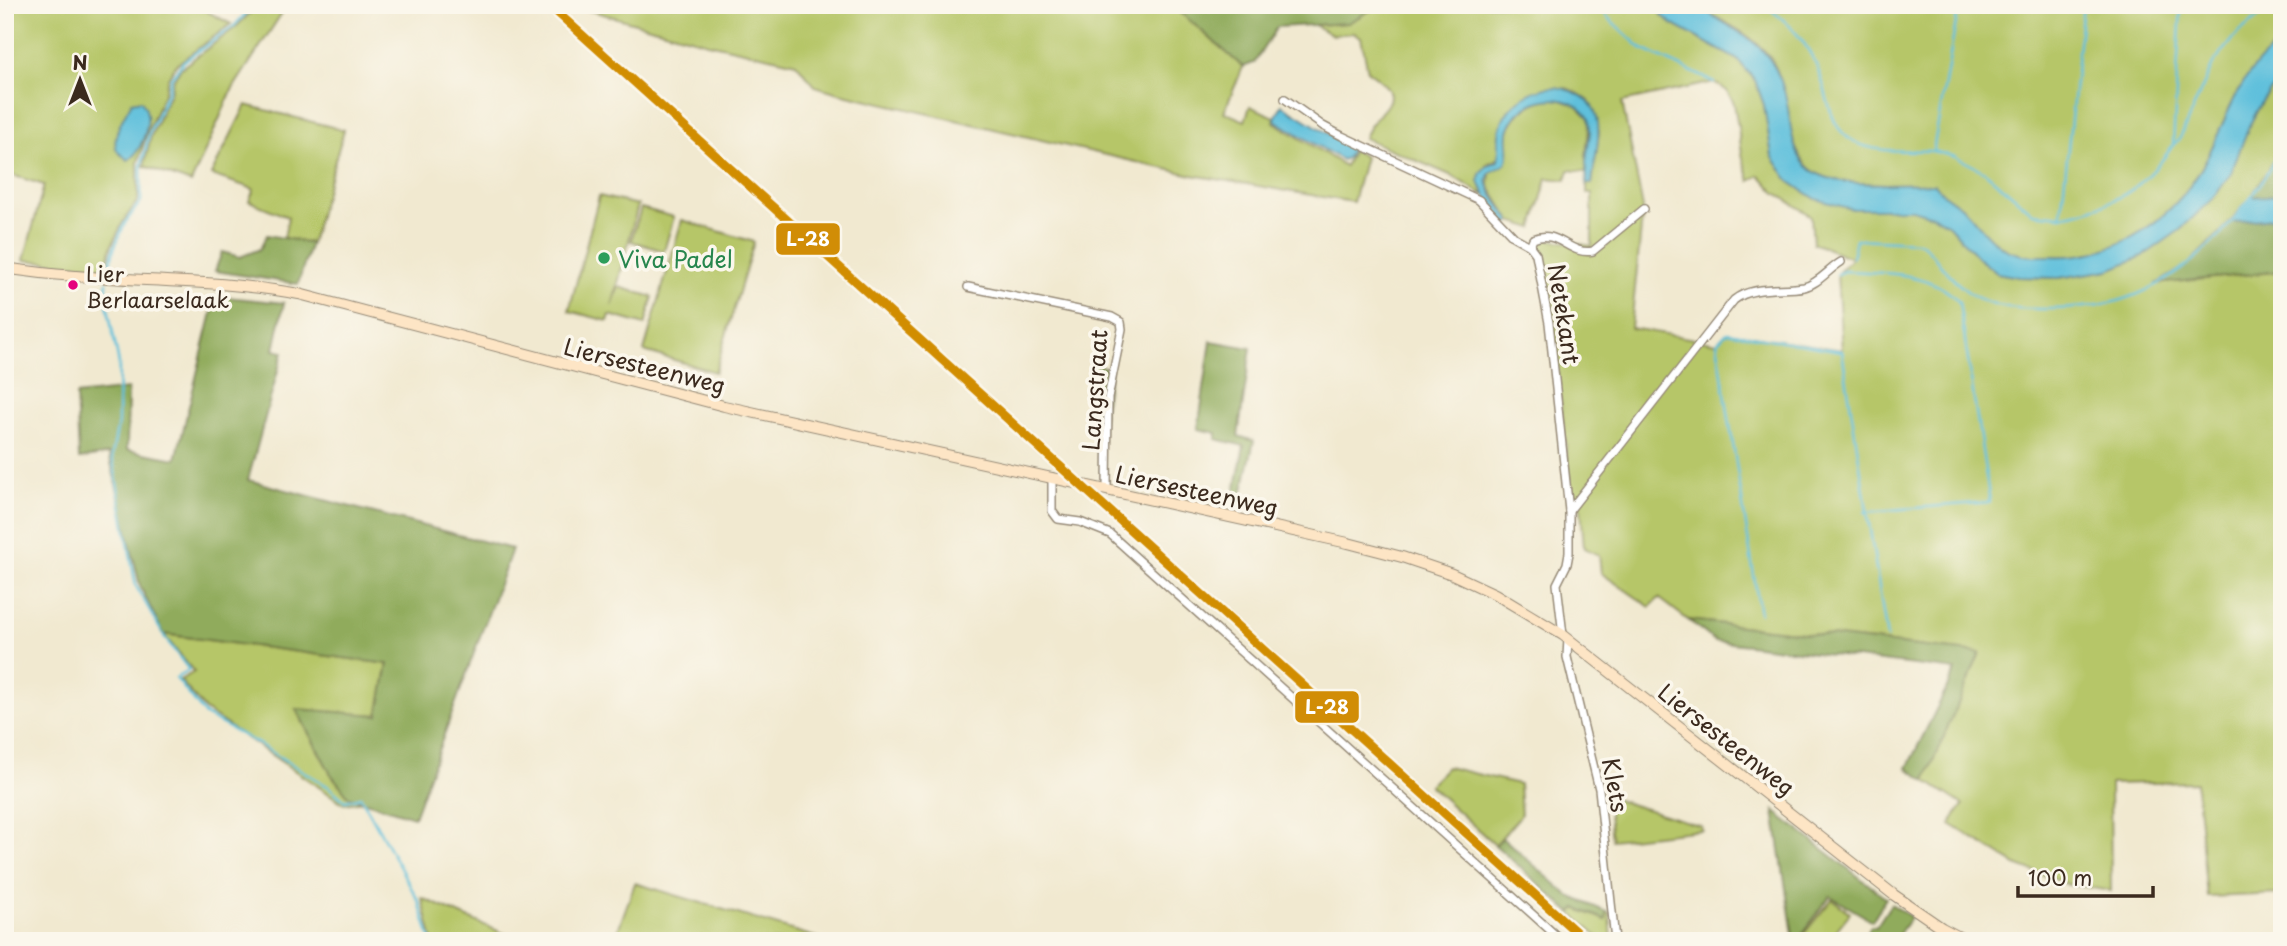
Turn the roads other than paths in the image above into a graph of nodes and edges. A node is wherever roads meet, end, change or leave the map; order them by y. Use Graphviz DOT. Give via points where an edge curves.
graph roads {
  1 [pos="1285,99"];
  2 [pos="1644,209"];
  3 [pos="1530,246"];
  4 [pos="1841,262"];
  5 [pos="5,268"];
  6 [pos="968,287"];
  7 [pos="1052,477"];
  8 [pos="1107,490"];
  9 [pos="1569,510"];
  10 [pos="1565,637"];
  11 [pos="1615,940"];
  12 [pos="1562,941"];
  13 [pos="1967,941"];
  1 -- 3 [label="street, Netekant" via="1342,136 1479,200 1514,237"];
  2 -- 3 [label="street" via="1593,251 1583,253 1560,239 1541,235"];
  3 -- 9 [label="street, Netekant" via="1536,254 1549,323"];
  4 -- 9 [label="street" via="1806,286 1739,295"];
  5 -- 7 [label="street, Liersesteenweg" via="108,279 217,282 299,294 724,406"];
  6 -- 8 [label="street, Langstraat" via="1121,322 1108,398"];
  7 -- 8 [label="street, Liersesteenweg"];
  7 -- 12 [label="street" via="1052,511 1058,519 1110,534"];
  8 -- 10 [label="street, Liersesteenweg" via="1428,565 1495,594"];
  9 -- 10 [label="street, Netekant" via="1569,553 1557,584"];
  10 -- 11 [label="street, Klets" via="1600,789"];
  10 -- 13 [label="street, Liersesteenweg" via="1894,895"];
}
